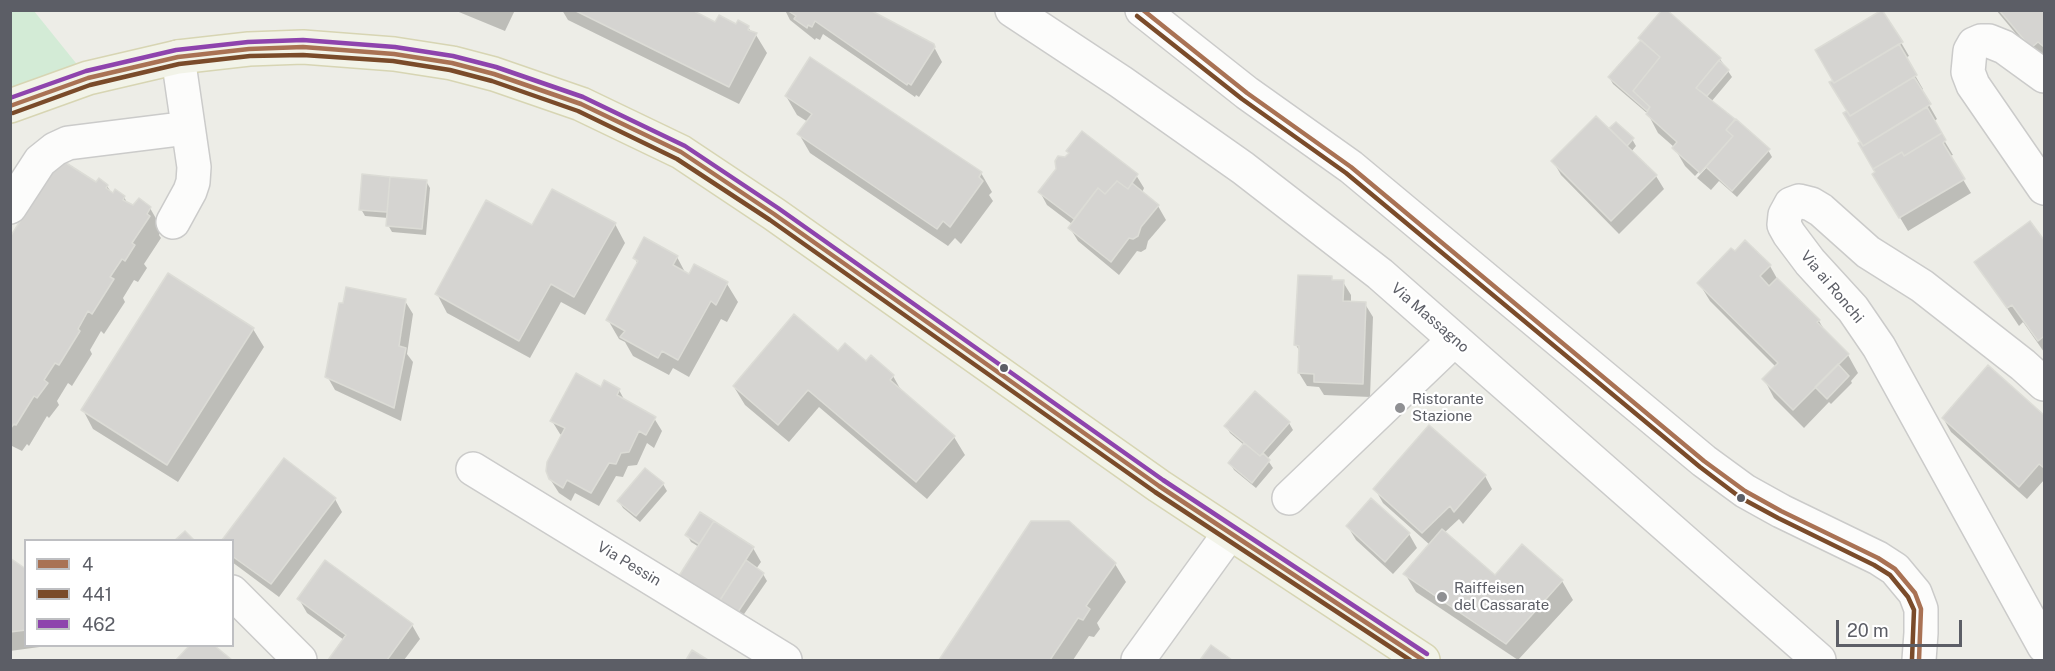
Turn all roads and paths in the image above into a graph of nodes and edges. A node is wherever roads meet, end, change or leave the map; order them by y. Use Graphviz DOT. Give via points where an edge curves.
graph roads {
  1 [pos="1012,10"];
  2 [pos="1142,10"];
  3 [pos="178,57"];
  4 [pos="2044,76"];
  5 [pos="10,106"];
  6 [pos="188,128"];
  7 [pos="2044,188"];
  8 [pos="10,207"];
  9 [pos="173,222"];
  10 [pos="1454,340"];
  11 [pos="2044,384"];
  12 [pos="473,469"];
  13 [pos="1289,498"];
  14 [pos="1230,534"];
  15 [pos="234,593"];
  16 [pos="2044,646"];
  17 [pos="300,660"];
  18 [pos="785,660"];
  19 [pos="1138,660"];
  20 [pos="1423,660"];
  21 [pos="1819,660"];
  22 [pos="1918,660"];
  1 -- 10 [label="street, Via Massagno" via="1243,168 1380,274"];
  2 -- 22 [label="street" via="1247,93 1351,167 1704,461 1745,491 1895,569 1915,593 1921,609"];
  3 -- 5 [label="main road" via="88,78"];
  3 -- 6 [label="street"];
  3 -- 14 [label="main road" via="303,47 394,54 494,74 581,104 681,152"];
  4 -- 7 [label="street" via="1989,41 1974,44 1970,51 1968,72 1973,85"];
  6 -- 8 [label="street" via="68,143 40,161"];
  6 -- 9 [label="street" via="193,182"];
  10 -- 13 [label="street"];
  10 -- 21 [label="street, Via Massagno"];
  11 -- 16 [label="street, Via ai Ronchi" via="1922,286 1868,252 1821,210 1799,201 1791,204 1784,225 1789,234 1853,309 1879,347"];
  12 -- 18 [label="street, Via Pessin"];
  14 -- 19 [label="street"];
  14 -- 20 [label="main road"];
  15 -- 17 [label="street"];
}
